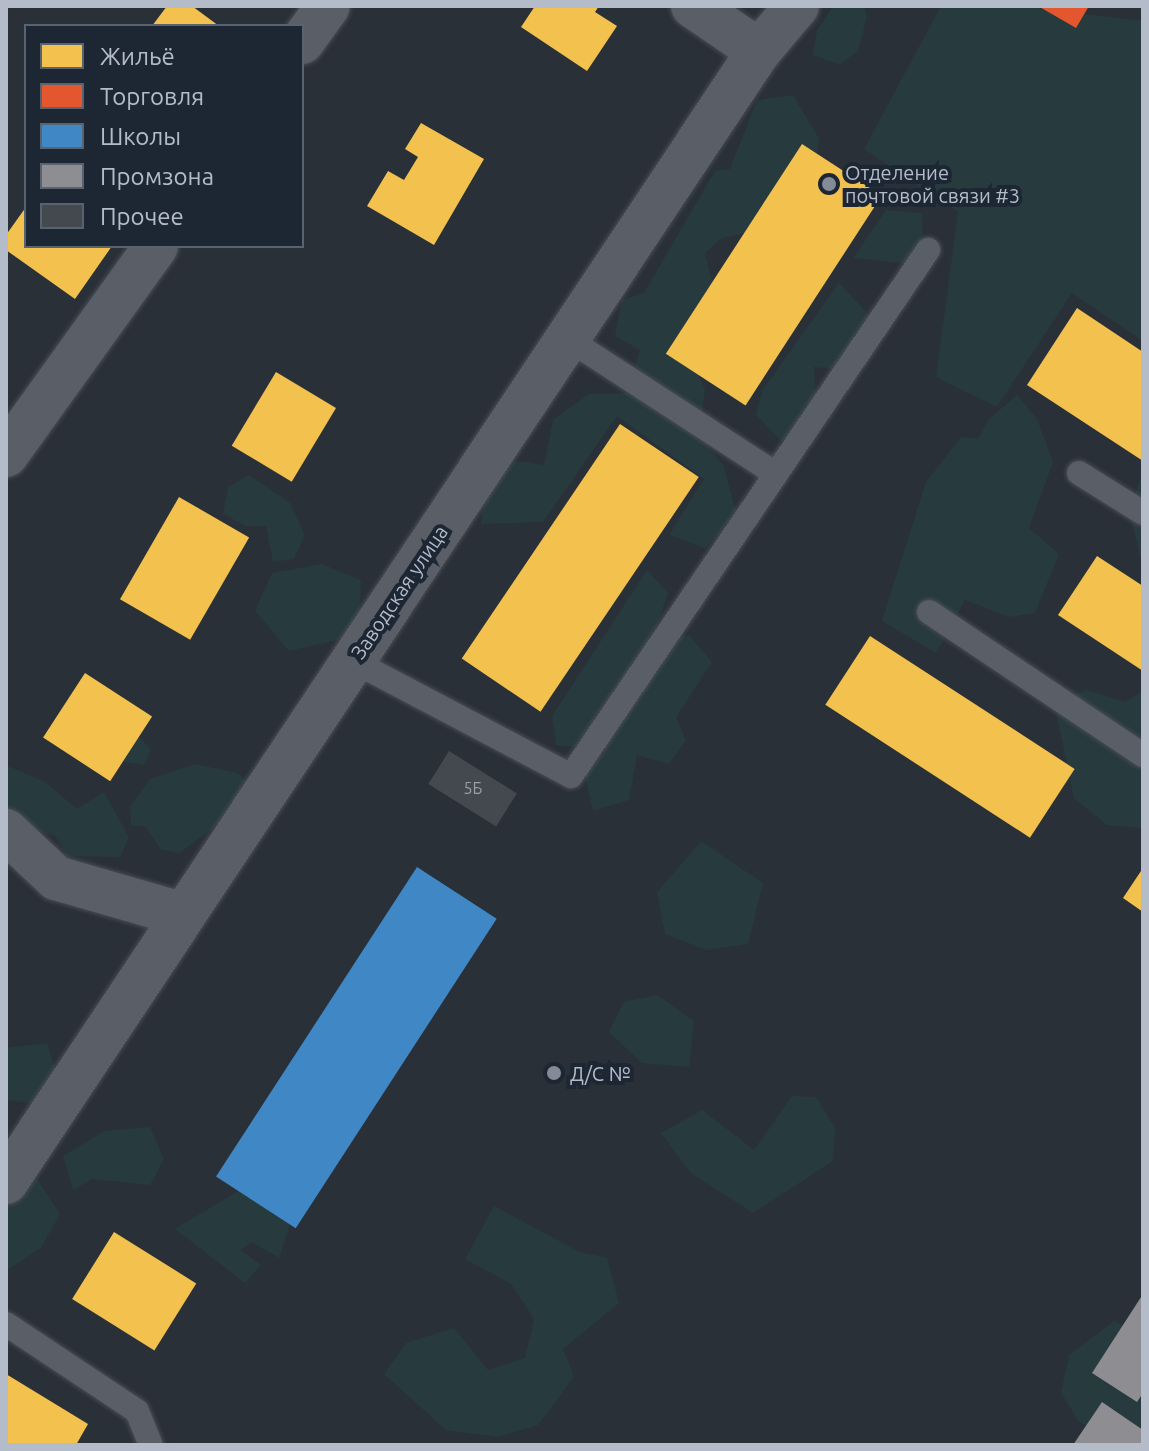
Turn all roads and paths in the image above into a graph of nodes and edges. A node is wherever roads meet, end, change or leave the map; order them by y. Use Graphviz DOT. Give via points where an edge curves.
graph roads {
  1 [pos="328,6"];
  2 [pos="693,6"];
  3 [pos="797,6"];
  4 [pos="304,39"];
  5 [pos="759,51"];
  6 [pos="155,248"];
  7 [pos="928,250"];
  8 [pos="568,339"];
  9 [pos="6,455"];
  10 [pos="1079,473"];
  11 [pos="776,474"];
  12 [pos="1143,513"];
  13 [pos="929,612"];
  14 [pos="353,661"];
  15 [pos="1143,755"];
  16 [pos="6,831"];
  17 [pos="184,915"];
  18 [pos="6,1182"];
  19 [pos="6,1324"];
  20 [pos="151,1445"];
  1 -- 4 [label="street"];
  2 -- 5 [label="street"];
  3 -- 5 [label="street, Заводская улица"];
  5 -- 8 [label="street, Заводская улица"];
  6 -- 9 [label="street"];
  7 -- 11 [label="lane"];
  8 -- 11 [label="lane"];
  8 -- 14 [label="street, Заводская улица"];
  10 -- 12 [label="lane"];
  11 -- 14 [label="lane" via="571,776"];
  13 -- 15 [label="lane"];
  14 -- 17 [label="street, Заводская улица"];
  16 -- 17 [label="street" via="56,878"];
  17 -- 18 [label="street, Заводская улица"];
  19 -- 20 [label="lane" via="137,1411"];
}
